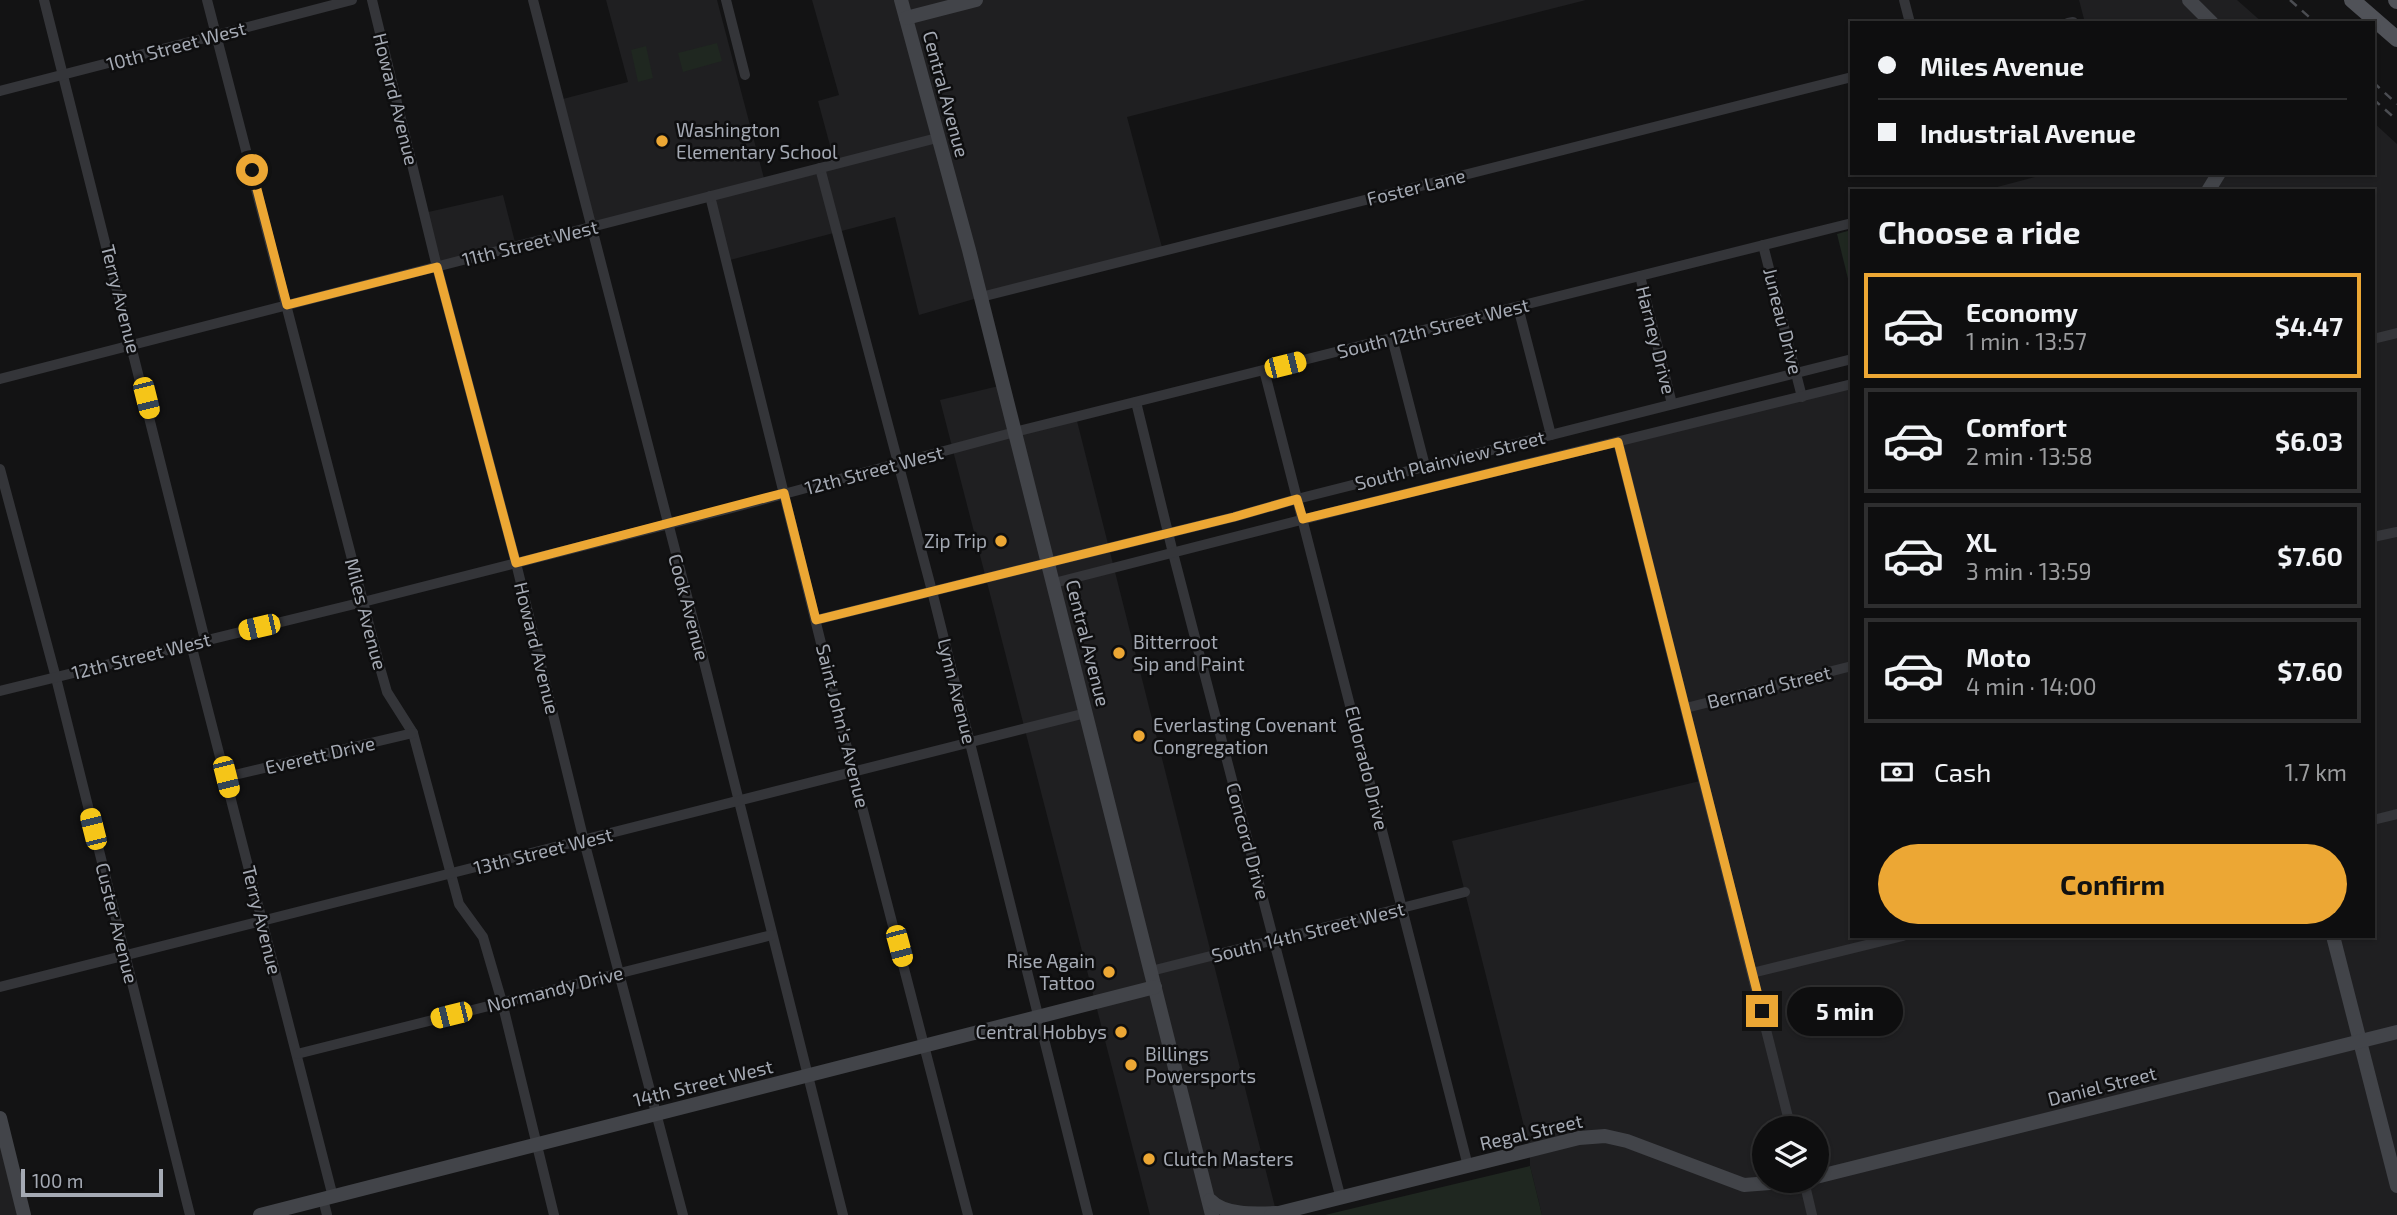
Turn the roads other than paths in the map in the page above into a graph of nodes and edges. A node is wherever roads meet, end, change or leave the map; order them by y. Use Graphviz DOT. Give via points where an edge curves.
graph roads {
  1 [pos="44,0"];
  2 [pos="207,0"];
  3 [pos="352,0"];
  4 [pos="372,0"];
  5 [pos="533,0"];
  6 [pos="726,0"];
  7 [pos="901,0"];
  8 [pos="976,0"];
  9 [pos="1904,0"];
  10 [pos="2189,0"];
  11 [pos="2352,0"];
  12 [pos="906,18"];
  13 [pos="1909,21"];
  14 [pos="2210,21"];
  15 [pos="216,35"];
  16 [pos="2397,39"];
  17 [pos="63,75"];
  18 [pos="745,75"];
  19 [pos="1850,78"];
  20 [pos="0,91"];
  21 [pos="937,138"];
  22 [pos="820,168"];
  23 [pos="710,196"];
  24 [pos="1850,223"];
  25 [pos="592,227"];
  26 [pos="1763,245"];
  27 [pos="437,267"];
  28 [pos="1640,276"];
  29 [pos="981,297"];
  30 [pos="287,305"];
  31 [pos="1518,307"];
  32 [pos="2397,333"];
  33 [pos="1392,338"];
  34 [pos="2375,338"];
  35 [pos="133,345"];
  36 [pos="1850,360"];
  37 [pos="1264,370"];
  38 [pos="1796,373"];
  39 [pos="0,379"];
  40 [pos="1850,385"];
  41 [pos="1802,397"];
  42 [pos="1136,402"];
  43 [pos="1672,404"];
  44 [pos="1015,432"];
  45 [pos="1551,435"];
  46 [pos="1618,442"];
  47 [pos="899,463"];
  48 [pos="1425,467"];
  49 [pos="0,470"];
  50 [pos="784,493"];
  51 [pos="1297,499"];
  52 [pos="1303,519"];
  53 [pos="667,524"];
  54 [pos="1168,531"];
  55 [pos="2397,532"];
  56 [pos="2375,537"];
  57 [pos="1173,553"];
  58 [pos="1048,561"];
  59 [pos="516,563"];
  60 [pos="1054,583"];
  61 [pos="932,591"];
  62 [pos="363,602"];
  63 [pos="816,620"];
  64 [pos="205,640"];
  65 [pos="191,644"];
  66 [pos="1850,667"];
  67 [pos="56,678"];
  68 [pos="0,691"];
  69 [pos="1686,708"];
  70 [pos="1086,713"];
  71 [pos="413,733"];
  72 [pos="970,742"];
  73 [pos="853,772"];
  74 [pos="226,777"];
  75 [pos="738,802"];
  76 [pos="2397,814"];
  77 [pos="2375,820"];
  78 [pos="584,841"];
  79 [pos="450,874"];
  80 [pos="1465,892"];
  81 [pos="1403,909"];
  82 [pos="262,920"];
  83 [pos="772,935"];
  84 [pos="1895,938"];
  85 [pos="2334,938"];
  86 [pos="1274,940"];
  87 [pos="125,955"];
  88 [pos="1151,971"];
  89 [pos="619,973"];
  90 [pos="1752,973"];
  91 [pos="1155,987"];
  92 [pos="0,988"];
  93 [pos="502,1002"];
  94 [pos="1040,1018"];
  95 [pos="2397,1032"];
  96 [pos="2361,1041"];
  97 [pos="925,1046"];
  98 [pos="297,1054"];
  99 [pos="808,1077"];
  100 [pos="657,1115"];
  101 [pos="1788,1116"];
  102 [pos="0,1118"];
  103 [pos="536,1146"];
  104 [pos="1468,1166"];
  105 [pos="1829,1174"];
  106 [pos="1752,1184"];
  107 [pos="2397,1186"];
  108 [pos="1206,1191"];
  109 [pos="1807,1193"];
  110 [pos="328,1198"];
  111 [pos="1341,1199"];
  112 [pos="1273,1214"];
  113 [pos="24,1215"];
  114 [pos="190,1215"];
  115 [pos="260,1215"];
  116 [pos="327,1215"];
  117 [pos="554,1215"];
  118 [pos="683,1215"];
  119 [pos="843,1215"];
  120 [pos="968,1215"];
  121 [pos="1088,1215"];
  122 [pos="1212,1215"];
  123 [pos="1812,1215"];
  1 -- 17 [label="street, Terry Avenue"];
  2 -- 15 [label="street, Miles Avenue"];
  3 -- 15 [label="street, 10th Street West"];
  4 -- 27 [label="street, Howard Avenue"];
  5 -- 25 [label="street, Cook Avenue"];
  6 -- 18 [label="street"];
  7 -- 12 [label="street, Central Avenue"];
  8 -- 12 [label="street"];
  9 -- 13 [label="street"];
  10 -- 14 [label="street"];
  11 -- 16 [label="main road"];
  12 -- 21 [label="street, Central Avenue"];
  15 -- 17 [label="street, 10th Street West"];
  15 -- 30 [label="street, Miles Avenue"];
  17 -- 20 [label="street, 10th Street West"];
  17 -- 35 [label="street, Terry Avenue"];
  19 -- 29 [label="street, Foster Lane"];
  21 -- 22 [label="street, 11th Street West"];
  21 -- 29 [label="street, Central Avenue"];
  22 -- 23 [label="street, 11th Street West"];
  22 -- 47 [label="street, Lynn Avenue"];
  23 -- 25 [label="street, 11th Street West"];
  23 -- 50 [label="street, Saint John's Avenue"];
  24 -- 26 [label="street, South 12th Street West"];
  25 -- 27 [label="street, 11th Street West"];
  25 -- 53 [label="street, Cook Avenue"];
  26 -- 28 [label="street, South 12th Street West"];
  26 -- 38 [label="street, Juneau Drive"];
  27 -- 30 [label="street, 11th Street West"];
  27 -- 59 [label="street, Howard Avenue"];
  28 -- 31 [label="street, South 12th Street West"];
  28 -- 43 [label="street, Harney Drive"];
  29 -- 44 [label="street, Central Avenue"];
  30 -- 35 [label="street, 11th Street West"];
  30 -- 62 [label="street, Miles Avenue"];
  31 -- 33 [label="street, South 12th Street West"];
  31 -- 45 [label="street"];
  32 -- 34 [label="street"];
  33 -- 37 [label="street, South 12th Street West"];
  33 -- 48 [label="street"];
  35 -- 39 [label="street, 11th Street West"];
  35 -- 64 [label="street, Terry Avenue"];
  36 -- 38 [label="street, South Plainview Street"];
  37 -- 42 [label="street, South 12th Street West"];
  37 -- 51 [label="street, Eldorado Drive"];
  38 -- 41 [label="street, Juneau Drive"];
  38 -- 43 [label="street, South Plainview Street"];
  40 -- 41 [label="street, South Plainview Street"];
  41 -- 46 [label="street, South Plainview Street"];
  42 -- 44 [label="street, South 12th Street West"];
  42 -- 54 [label="street, Concord Drive"];
  43 -- 45 [label="street, South Plainview Street"];
  44 -- 47 [label="street, 12th Street West"];
  44 -- 58 [label="street, Central Avenue"];
  45 -- 48 [label="street, South Plainview Street"];
  46 -- 52 [label="street, South Plainview Street"];
  46 -- 69 [label="street"];
  47 -- 50 [label="street, 12th Street West"];
  47 -- 61 [label="street, Lynn Avenue"];
  48 -- 51 [label="street, South Plainview Street"];
  49 -- 67 [label="street, Custer Avenue"];
  50 -- 53 [label="street, 12th Street West"];
  50 -- 63 [label="street, Saint John's Avenue"];
  51 -- 52 [label="street, Eldorado Drive"];
  51 -- 54 [label="street, South Plainview Street"];
  52 -- 57 [label="street, South Plainview Street"];
  52 -- 81 [label="street, Eldorado Drive"];
  53 -- 59 [label="street, 12th Street West"];
  53 -- 75 [label="street, Cook Avenue"];
  54 -- 57 [label="street, Concord Drive"];
  54 -- 58 [label="street, South Plainview Street"];
  55 -- 56 [label="street"];
  57 -- 60 [label="street, South Plainview Street"];
  57 -- 86 [label="street, Concord Drive"];
  58 -- 60 [label="street, Central Avenue"];
  58 -- 61 [label="street, South Plainview Street"];
  59 -- 62 [label="street, 12th Street West"];
  59 -- 78 [label="street, Howard Avenue"];
  60 -- 70 [label="street, Central Avenue"];
  61 -- 63 [label="street, South Plainview Street"];
  61 -- 72 [label="street, Lynn Avenue"];
  62 -- 64 [label="street, 12th Street West"];
  62 -- 71 [label="street, Miles Avenue" via="387,692"];
  63 -- 73 [label="street, Saint John's Avenue"];
  64 -- 65 [label="street, 12th Street West"];
  65 -- 67 [label="street, 12th Street West"];
  65 -- 74 [label="street, Terry Avenue"];
  66 -- 69 [label="street, Bernard Street"];
  67 -- 68 [label="street, 12th Street West"];
  67 -- 87 [label="street, Custer Avenue"];
  69 -- 90 [label="street"];
  70 -- 72 [label="street, 13th Street West"];
  70 -- 88 [label="street, Central Avenue"];
  71 -- 74 [label="street, Everett Drive"];
  71 -- 79 [label="street, Miles Avenue"];
  72 -- 73 [label="street, 13th Street West"];
  72 -- 94 [label="street, Lynn Avenue"];
  73 -- 75 [label="street, 13th Street West"];
  73 -- 97 [label="street, Saint John's Avenue"];
  74 -- 82 [label="street, Terry Avenue"];
  75 -- 78 [label="street, 13th Street West"];
  75 -- 83 [label="street, Cook Avenue"];
  76 -- 77 [label="street"];
  78 -- 79 [label="street, 13th Street West"];
  78 -- 89 [label="street, Howard Avenue"];
  79 -- 82 [label="street, 13th Street West"];
  79 -- 93 [label="street, Miles Avenue" via="459,904 483,937"];
  80 -- 81 [label="street, South 14th Street West"];
  81 -- 86 [label="street, South 14th Street West"];
  81 -- 104 [label="street, Eldorado Drive"];
  82 -- 87 [label="street, 13th Street West"];
  82 -- 98 [label="street, Terry Avenue"];
  83 -- 89 [label="street, Normandy Drive"];
  83 -- 99 [label="street, Cook Avenue"];
  84 -- 90 [label="street"];
  85 -- 96 [label="street"];
  86 -- 88 [label="street, South 14th Street West"];
  86 -- 111 [label="street, Concord Drive"];
  87 -- 92 [label="street, 13th Street West"];
  87 -- 114 [label="street, Custer Avenue"];
  88 -- 91 [label="street, Central Avenue"];
  89 -- 93 [label="street, Normandy Drive"];
  89 -- 100 [label="street, Howard Avenue"];
  90 -- 101 [label="street"];
  91 -- 94 [label="street, 14th Street West"];
  91 -- 108 [label="street, Central Avenue"];
  93 -- 98 [label="street, Normandy Drive"];
  93 -- 103 [label="street, Miles Avenue"];
  94 -- 97 [label="street, 14th Street West"];
  94 -- 121 [label="street, Lynn Avenue"];
  95 -- 96 [label="street, Daniel Street"];
  96 -- 105 [label="street, Daniel Street"];
  96 -- 107 [label="street"];
  97 -- 99 [label="street, 14th Street West"];
  97 -- 120 [label="street, Saint John's Avenue"];
  98 -- 110 [label="street, Terry Avenue"];
  99 -- 100 [label="street, 14th Street West"];
  99 -- 119 [label="street, Cook Avenue"];
  100 -- 103 [label="street, 14th Street West"];
  100 -- 118 [label="street, Howard Avenue"];
  102 -- 113 [label="street"];
  103 -- 110 [label="street, 14th Street West"];
  103 -- 117 [label="street, Miles Avenue"];
  104 -- 106 [label="street, Regal Street" via="1579,1138 1605,1136"];
  104 -- 111 [label="street, Regal Street"];
  108 -- 112 [label="street, Regal Street" via="1224,1213"];
  108 -- 122 [label="street, Central Avenue"];
  109 -- 123 [label="street"];
  110 -- 115 [label="street, 14th Street West"];
  110 -- 116 [label="street, Terry Avenue"];
  111 -- 112 [label="street, Regal Street"];
}
